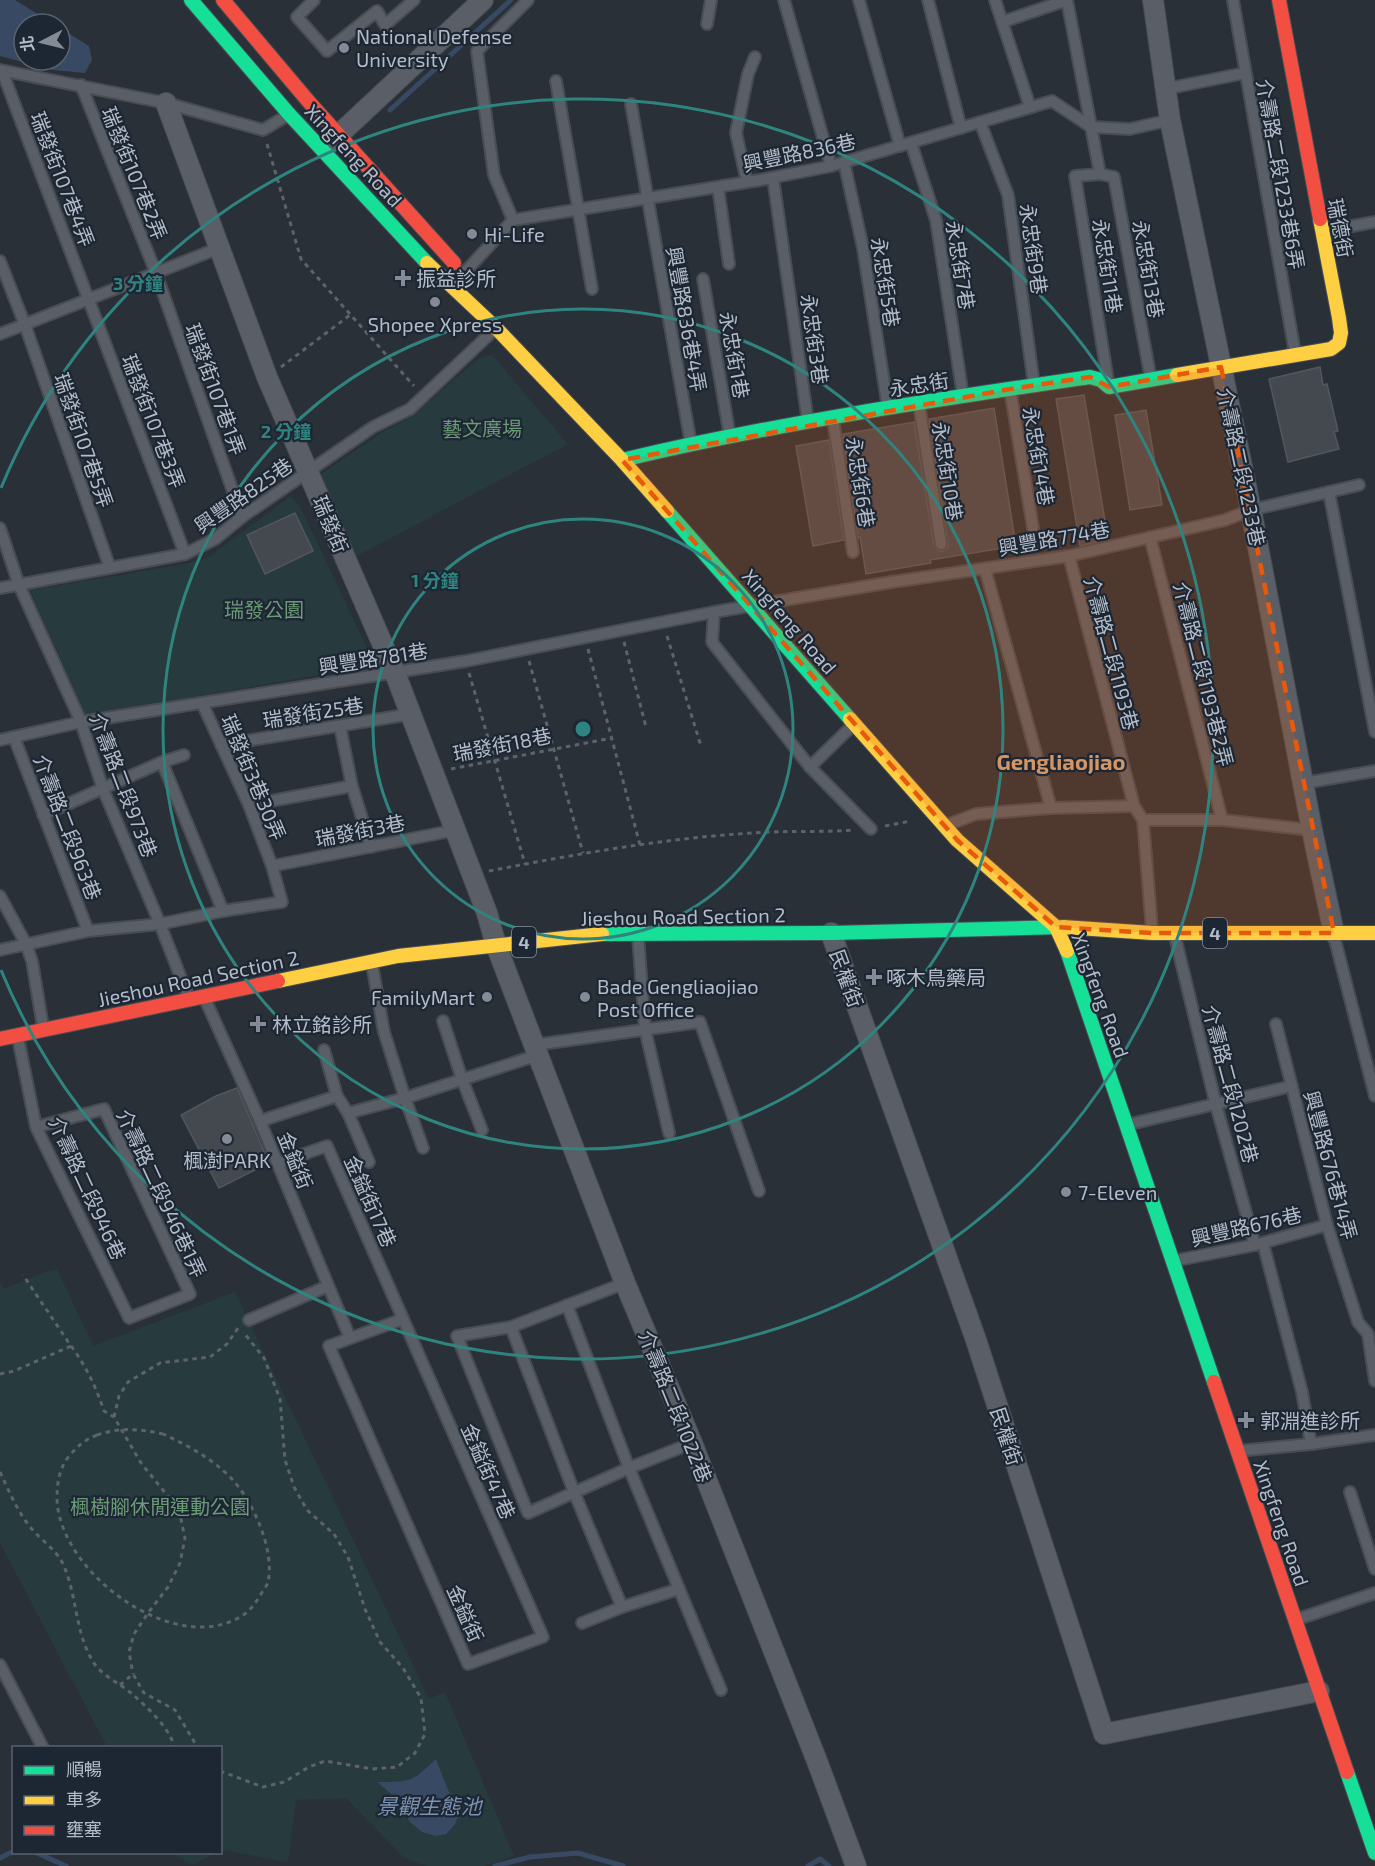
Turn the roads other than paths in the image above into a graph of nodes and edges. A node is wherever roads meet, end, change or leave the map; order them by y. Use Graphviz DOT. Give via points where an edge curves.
graph roads {
  1 [pos="191,0"];
  2 [pos="223,0"];
  3 [pos="314,0"];
  4 [pos="414,0"];
  5 [pos="483,0"];
  6 [pos="528,0"];
  7 [pos="711,0"];
  8 [pos="784,0"];
  9 [pos="858,0"];
  10 [pos="927,0"];
  11 [pos="995,0"];
  12 [pos="1067,0"];
  13 [pos="1153,0"];
  14 [pos="1233,0"];
  15 [pos="1279,0"];
  16 [pos="1002,22"];
  17 [pos="706,24"];
  18 [pos="755,57"];
  19 [pos="1,71"];
  20 [pos="1245,73"];
  21 [pos="556,81"];
  22 [pos="81,85"];
  23 [pos="1165,89"];
  24 [pos="309,102"];
  25 [pos="166,103"];
  26 [pos="631,104"];
  27 [pos="1030,108"];
  28 [pos="289,114"];
  29 [pos="1170,120"];
  30 [pos="980,122"];
  31 [pos="1091,126"];
  32 [pos="961,128"];
  33 [pos="340,135"];
  34 [pos="905,144"];
  35 [pos="323,149"];
  36 [pos="844,162"];
  37 [pos="831,166"];
  38 [pos="1100,174"];
  39 [pos="773,178"];
  40 [pos="747,182"];
  41 [pos="718,187"];
  42 [pos="647,199"];
  43 [pos="578,210"];
  44 [pos="513,220"];
  45 [pos="1375,222"];
  46 [pos="1322,232"];
  47 [pos="219,249"];
  48 [pos="0,261"];
  49 [pos="729,264"];
  50 [pos="156,273"];
  51 [pos="703,279"];
  52 [pos="457,281"];
  53 [pos="592,289"];
  54 [pos="90,299"];
  55 [pos="25,325"];
  56 [pos="496,328"];
  57 [pos="0,334"];
  58 [pos="1295,354"];
  59 [pos="1221,367"];
  60 [pos="1151,380"];
  61 [pos="1034,385"];
  62 [pos="1109,387"];
  63 [pos="1010,389"];
  64 [pos="963,396"];
  65 [pos="920,404"];
  66 [pos="888,409"];
  67 [pos="833,418"];
  68 [pos="808,423"];
  69 [pos="730,437"];
  70 [pos="691,445"];
  71 [pos="622,460"];
  72 [pos="309,472"];
  73 [pos="1359,485"];
  74 [pos="1329,492"];
  75 [pos="1251,510"];
  76 [pos="242,517"];
  77 [pos="0,528"];
  78 [pos="1033,528"];
  79 [pos="1150,537"];
  80 [pos="941,544"];
  81 [pos="854,552"];
  82 [pos="185,555"];
  83 [pos="1069,556"];
  84 [pos="110,568"];
  85 [pos="985,568"];
  86 [pos="19,585"];
  87 [pos="0,588"];
  88 [pos="751,607"];
  89 [pos="714,612"];
  90 [pos="396,673"];
  91 [pos="202,703"];
  92 [pos="411,714"];
  93 [pos="81,722"];
  94 [pos="854,724"];
  95 [pos="340,726"];
  96 [pos="1375,732"];
  97 [pos="14,736"];
  98 [pos="0,740"];
  99 [pos="220,745"];
  100 [pos="184,755"];
  101 [pos="162,762"];
  102 [pos="810,767"];
  103 [pos="1375,771"];
  104 [pos="1304,783"];
  105 [pos="352,786"];
  106 [pos="103,789"];
  107 [pos="249,805"];
  108 [pos="1134,806"];
  109 [pos="1051,808"];
  110 [pos="43,815"];
  111 [pos="1143,820"];
  112 [pos="1222,820"];
  113 [pos="945,826"];
  114 [pos="871,829"];
  115 [pos="456,830"];
  116 [pos="1312,831"];
  117 [pos="371,847"];
  118 [pos="272,866"];
  119 [pos="0,896"];
  120 [pos="223,910"];
  121 [pos="160,924"];
  122 [pos="1056,927"];
  123 [pos="88,931"];
  124 [pos="637,933"];
  125 [pos="831,933"];
  126 [pos="1152,933"];
  127 [pos="1173,933"];
  128 [pos="1334,933"];
  129 [pos="1375,933"];
  130 [pos="26,944"];
  131 [pos="496,945"];
  132 [pos="0,950"];
  133 [pos="371,962"];
  134 [pos="204,996"];
  135 [pos="189,999"];
  136 [pos="443,1021"];
  137 [pos="1276,1024"];
  138 [pos="645,1029"];
  139 [pos="44,1030"];
  140 [pos="17,1035"];
  141 [pos="0,1039"];
  142 [pos="324,1050"];
  143 [pos="536,1050"];
  144 [pos="462,1079"];
  145 [pos="1292,1086"];
  146 [pos="337,1096"];
  147 [pos="1375,1096"];
  148 [pos="405,1098"];
  149 [pos="1216,1105"];
  150 [pos="348,1113"];
  151 [pos="261,1121"];
  152 [pos="1126,1126"];
  153 [pos="36,1128"];
  154 [pos="482,1130"];
  155 [pos="669,1133"];
  156 [pos="423,1149"];
  157 [pos="369,1162"];
  158 [pos="278,1163"];
  159 [pos="759,1191"];
  160 [pos="1327,1225"];
  161 [pos="1259,1244"];
  162 [pos="1172,1261"];
  163 [pos="625,1283"];
  164 [pos="328,1286"];
  165 [pos="567,1305"];
  166 [pos="129,1318"];
  167 [pos="403,1319"];
  168 [pos="249,1320"];
  169 [pos="511,1328"];
  170 [pos="350,1338"];
  171 [pos="1375,1381"];
  172 [pos="1375,1435"];
  173 [pos="692,1443"];
  174 [pos="1311,1444"];
  175 [pos="1237,1451"];
  176 [pos="629,1468"];
  177 [pos="574,1492"];
  178 [pos="1350,1492"];
  179 [pos="1375,1569"];
  180 [pos="679,1589"];
  181 [pos="1375,1593"];
  182 [pos="622,1606"];
  183 [pos="1295,1620"];
  184 [pos="582,1623"];
  185 [pos="468,1664"];
  186 [pos="0,1665"];
  187 [pos="721,1690"];
  188 [pos="1319,1691"];
  189 [pos="42,1746"];
  190 [pos="1368,1812"];
  191 [pos="1375,1853"];
  192 [pos="856,1866"];
  1 -- 28 [label="main road, Xingfeng Road"];
  2 -- 24 [label="main road, Xingfeng Road"];
  3 -- 4 [label="lane" via="297,17 327,51 376,10 385,25"];
  5 -- 33 [label="street"];
  6 -- 44 [label="lane" via="477,51 494,175"];
  7 -- 17 [label="lane"];
  8 -- 37 [label="lane"];
  9 -- 34 [label="lane, 永忠街7巷"];
  10 -- 32 [label="lane"];
  11 -- 16 [label="lane"];
  12 -- 16 [label="lane"];
  12 -- 31 [label="lane"];
  13 -- 23 [label="street, 介壽路二段1233巷"];
  14 -- 20 [label="lane, 介壽路二段1233巷6弄"];
  15 -- 46 [label="main road, 瑞德街"];
  16 -- 27 [label="lane"];
  18 -- 40 [label="lane" via="736,134"];
  19 -- 22 [label="lane"];
  19 -- 54 [label="lane, 瑞發街107巷4弄"];
  20 -- 23 [label="lane"];
  20 -- 58 [label="lane, 介壽路二段1233巷6弄"];
  21 -- 43 [label="lane"];
  22 -- 25 [label="lane"];
  22 -- 50 [label="lane, 瑞發街107巷2弄"];
  23 -- 29 [label="street, 介壽路二段1233巷"];
  24 -- 28 [label="lane"];
  24 -- 33 [label="main road, Xingfeng Road"];
  25 -- 28 [label="lane" via="263,129"];
  25 -- 47 [label="street, 瑞發街"];
  26 -- 42 [label="lane, 興豐路836巷4弄"];
  27 -- 30 [label="lane, 興豐路836巷"];
  27 -- 31 [label="lane, 興豐路836巷" via="1052,101"];
  28 -- 35 [label="main road, Xingfeng Road"];
  29 -- 31 [label="lane, 興豐路836巷" via="1130,129"];
  29 -- 59 [label="street, 介壽路二段1233巷"];
  30 -- 32 [label="lane, 興豐路836巷"];
  30 -- 61 [label="lane, 永忠街9巷" via="1008,195"];
  31 -- 38 [label="lane"];
  32 -- 34 [label="lane, 興豐路836巷"];
  33 -- 35 [label="street"];
  33 -- 52 [label="main road, Xingfeng Road" via="450,259"];
  34 -- 36 [label="lane, 興豐路836巷"];
  34 -- 64 [label="lane, 永忠街7巷" via="936,220"];
  35 -- 52 [label="main road, Xingfeng Road" via="438,274"];
  36 -- 37 [label="lane, 興豐路836巷"];
  36 -- 66 [label="lane, 永忠街5巷" via="863,248"];
  37 -- 39 [label="lane, 興豐路836巷"];
  38 -- 60 [label="lane, 永忠街13巷" via="1114,177"];
  38 -- 62 [label="lane, 永忠街11巷" via="1075,176"];
  39 -- 40 [label="lane, 興豐路836巷"];
  39 -- 68 [label="lane, 永忠街3巷"];
  40 -- 41 [label="lane, 興豐路836巷"];
  41 -- 42 [label="lane, 興豐路836巷"];
  41 -- 49 [label="lane"];
  42 -- 43 [label="lane, 興豐路836巷"];
  42 -- 70 [label="lane, 興豐路836巷4弄"];
  43 -- 44 [label="lane, 興豐路836巷"];
  43 -- 53 [label="lane"];
  44 -- 52 [label="lane"];
  45 -- 46 [label="lane"];
  46 -- 58 [label="main road, 瑞德街" via="1339,318 1339,343 1331,349"];
  47 -- 50 [label="lane"];
  47 -- 72 [label="street, 瑞發街" via="267,376"];
  48 -- 55 [label="lane, 瑞發街107巷5弄"];
  50 -- 54 [label="lane"];
  50 -- 76 [label="lane, 瑞發街107巷1弄"];
  51 -- 69 [label="lane, 永忠街1巷"];
  52 -- 56 [label="main road, Xingfeng Road"];
  54 -- 55 [label="lane"];
  54 -- 82 [label="lane, 瑞發街107巷3弄"];
  55 -- 57 [label="lane"];
  55 -- 84 [label="lane, 瑞發街107巷5弄"];
  56 -- 71 [label="main road, Xingfeng Road"];
  56 -- 72 [label="lane, 興豐路825巷" via="410,409 373,427"];
  58 -- 59 [label="main road, 瑞德街"];
  59 -- 60 [label="main road, 永忠街"];
  59 -- 75 [label="street, 介壽路二段1233巷"];
  60 -- 62 [label="main road, 永忠街"];
  61 -- 62 [label="main road, 永忠街" via="1090,377"];
  61 -- 63 [label="main road, 永忠街"];
  63 -- 64 [label="main road, 永忠街"];
  63 -- 78 [label="lane, 永忠街14巷"];
  64 -- 65 [label="main road, 永忠街"];
  65 -- 66 [label="main road, 永忠街"];
  65 -- 80 [label="lane, 永忠街10巷"];
  66 -- 67 [label="main road, 永忠街"];
  67 -- 68 [label="main road, 永忠街"];
  67 -- 81 [label="lane, 永忠街6巷"];
  68 -- 69 [label="main road, 永忠街"];
  69 -- 70 [label="main road, 永忠街"];
  70 -- 71 [label="main road, 永忠街"];
  71 -- 88 [label="main road, Xingfeng Road"];
  72 -- 76 [label="lane, 興豐路825巷"];
  72 -- 90 [label="street, 瑞發街"];
  73 -- 74 [label="lane, 興豐路774巷"];
  74 -- 75 [label="lane, 興豐路774巷"];
  74 -- 96 [label="lane"];
  75 -- 79 [label="lane, 興豐路774巷"];
  75 -- 104 [label="street, 介壽路二段1233巷"];
  76 -- 82 [label="lane, 興豐路825巷" via="215,539"];
  77 -- 86 [label="lane, 介壽路二段973巷"];
  79 -- 83 [label="lane, 興豐路774巷"];
  79 -- 112 [label="lane, 介壽路二段1193巷2弄"];
  82 -- 84 [label="lane, 興豐路825巷"];
  83 -- 85 [label="lane, 興豐路774巷"];
  83 -- 108 [label="lane, 介壽路二段1193巷"];
  84 -- 86 [label="lane, 興豐路825巷"];
  85 -- 88 [label="lane, 興豐路774巷"];
  85 -- 109 [label="lane"];
  86 -- 87 [label="lane, 興豐路825巷"];
  86 -- 93 [label="lane, 介壽路二段973巷"];
  88 -- 89 [label="lane, 興豐路781巷"];
  88 -- 94 [label="main road, Xingfeng Road"];
  89 -- 90 [label="lane, 興豐路781巷"];
  89 -- 102 [label="lane" via="712,642"];
  90 -- 91 [label="lane, 興豐路781巷"];
  90 -- 92 [label="street, 瑞發街"];
  91 -- 93 [label="lane, 興豐路781巷"];
  91 -- 99 [label="lane, 瑞發街3巷30弄"];
  92 -- 95 [label="lane, 瑞發街25巷"];
  92 -- 115 [label="street, 瑞發街"];
  93 -- 97 [label="lane, 興豐路781巷"];
  93 -- 106 [label="lane, 介壽路二段973巷"];
  94 -- 102 [label="lane"];
  94 -- 113 [label="main road, Xingfeng Road"];
  95 -- 99 [label="lane, 瑞發街25巷"];
  95 -- 105 [label="lane"];
  97 -- 98 [label="lane, 興豐路781巷"];
  97 -- 110 [label="lane, 介壽路二段963巷"];
  99 -- 107 [label="lane, 瑞發街3巷30弄"];
  100 -- 101 [label="lane"];
  101 -- 106 [label="lane"];
  101 -- 120 [label="lane"];
  102 -- 114 [label="lane"];
  103 -- 104 [label="lane"];
  104 -- 116 [label="street, 介壽路二段1233巷"];
  105 -- 107 [label="lane"];
  105 -- 117 [label="lane"];
  106 -- 110 [label="lane"];
  106 -- 121 [label="lane, 介壽路二段973巷"];
  107 -- 118 [label="lane, 瑞發街3巷30弄"];
  108 -- 109 [label="lane"];
  108 -- 111 [label="lane, 介壽路二段1193巷"];
  109 -- 113 [label="lane" via="976,813"];
  110 -- 123 [label="lane, 介壽路二段963巷"];
  111 -- 112 [label="lane"];
  111 -- 126 [label="lane, 介壽路二段1193巷"];
  112 -- 116 [label="lane"];
  113 -- 122 [label="main road, Xingfeng Road"];
  115 -- 117 [label="lane, 瑞發街3巷"];
  115 -- 131 [label="street, 瑞發街"];
  116 -- 128 [label="street, 介壽路二段1233巷"];
  117 -- 118 [label="lane, 瑞發街3巷"];
  118 -- 120 [label="lane, 瑞發街3巷30弄" via="282,902"];
  119 -- 130 [label="lane"];
  120 -- 121 [label="lane"];
  121 -- 123 [label="lane"];
  121 -- 135 [label="lane, 介壽路二段973巷"];
  122 -- 125 [label="main road, Jieshou Road Section 2 / 4"];
  122 -- 126 [label="main road, Jieshou Road Section 2 / 4"];
  122 -- 152 [label="main road, Xingfeng Road"];
  123 -- 130 [label="lane"];
  124 -- 125 [label="main road, Jieshou Road Section 2 / 4"];
  124 -- 131 [label="main road, Jieshou Road Section 2 / 4"];
  124 -- 138 [label="lane"];
  125 -- 188 [label="street, 民權街" via="976,1340 1104,1734"];
  126 -- 127 [label="main road, Jieshou Road Section 2 / 4"];
  127 -- 128 [label="main road, Jieshou Road Section 2 / 4"];
  127 -- 149 [label="lane, 介壽路二段1202巷"];
  128 -- 129 [label="main road, Jieshou Road Section 2 / 4"];
  128 -- 147 [label="lane"];
  130 -- 132 [label="lane"];
  130 -- 139 [label="lane"];
  131 -- 133 [label="main road, Jieshou Road Section 2 / 4"];
  131 -- 143 [label="street, 介壽路二段1022巷"];
  133 -- 134 [label="main road, Jieshou Road Section 2 / 4"];
  133 -- 148 [label="lane" via="384,1032"];
  134 -- 135 [label="main road, Jieshou Road Section 2 / 4"];
  134 -- 151 [label="lane, 金鎰街"];
  135 -- 139 [label="main road, Jieshou Road Section 2 / 4"];
  136 -- 144 [label="lane"];
  137 -- 145 [label="lane, 興豐路676巷14弄"];
  138 -- 143 [label="lane"];
  138 -- 155 [label="lane"];
  138 -- 159 [label="lane" via="700,1022"];
  139 -- 140 [label="main road, Jieshou Road Section 2 / 4"];
  140 -- 141 [label="main road, Jieshou Road Section 2 / 4"];
  140 -- 153 [label="lane, 介壽路二段946巷"];
  142 -- 146 [label="lane"];
  143 -- 144 [label="lane"];
  143 -- 163 [label="street, 介壽路二段1022巷"];
  144 -- 148 [label="lane"];
  144 -- 154 [label="lane"];
  145 -- 149 [label="lane"];
  145 -- 160 [label="lane, 興豐路676巷14弄"];
  146 -- 150 [label="lane"];
  146 -- 151 [label="lane"];
  148 -- 150 [label="lane"];
  148 -- 156 [label="lane"];
  149 -- 152 [label="lane"];
  149 -- 161 [label="lane, 介壽路二段1202巷"];
  150 -- 157 [label="lane"];
  151 -- 158 [label="lane, 金鎰街"];
  152 -- 162 [label="main road, Xingfeng Road"];
  153 -- 166 [label="lane, 介壽路二段946巷"];
  153 -- 166 [label="lane, 介壽路二段946巷1弄" via="104,1109 190,1294"];
  158 -- 164 [label="lane, 金鎰街"];
  158 -- 167 [label="lane, 金鎰街17巷" via="327,1146"];
  160 -- 161 [label="lane, 興豐路676巷"];
  160 -- 171 [label="lane, 興豐路676巷14弄" via="1358,1322 1368,1334"];
  161 -- 162 [label="lane, 興豐路676巷"];
  161 -- 174 [label="lane, 介壽路二段1202巷" via="1302,1392"];
  162 -- 175 [label="main road, Xingfeng Road"];
  163 -- 165 [label="lane"];
  163 -- 173 [label="street, 介壽路二段1022巷"];
  164 -- 168 [label="lane"];
  164 -- 170 [label="lane, 金鎰街"];
  165 -- 169 [label="lane"];
  165 -- 176 [label="lane"];
  167 -- 170 [label="lane"];
  167 -- 185 [label="lane, 金鎰街47巷" via="543,1637"];
  169 -- 177 [label="lane"];
  169 -- 177 [label="lane" via="458,1336 528,1513"];
  170 -- 185 [label="lane, 金鎰街" via="329,1346"];
  172 -- 174 [label="lane"];
  173 -- 176 [label="lane"];
  173 -- 192 [label="street, 介壽路二段1022巷"];
  174 -- 175 [label="lane"];
  175 -- 183 [label="main road, Xingfeng Road"];
  176 -- 177 [label="lane"];
  176 -- 180 [label="lane"];
  177 -- 182 [label="lane"];
  178 -- 179 [label="lane"];
  180 -- 182 [label="lane"];
  180 -- 187 [label="lane"];
  181 -- 183 [label="lane"];
  182 -- 184 [label="lane"];
  183 -- 188 [label="main road, Xingfeng Road"];
  186 -- 189 [label="lane"];
  188 -- 190 [label="main road, Xingfeng Road"];
  190 -- 191 [label="main road, Xingfeng Road"];
}
